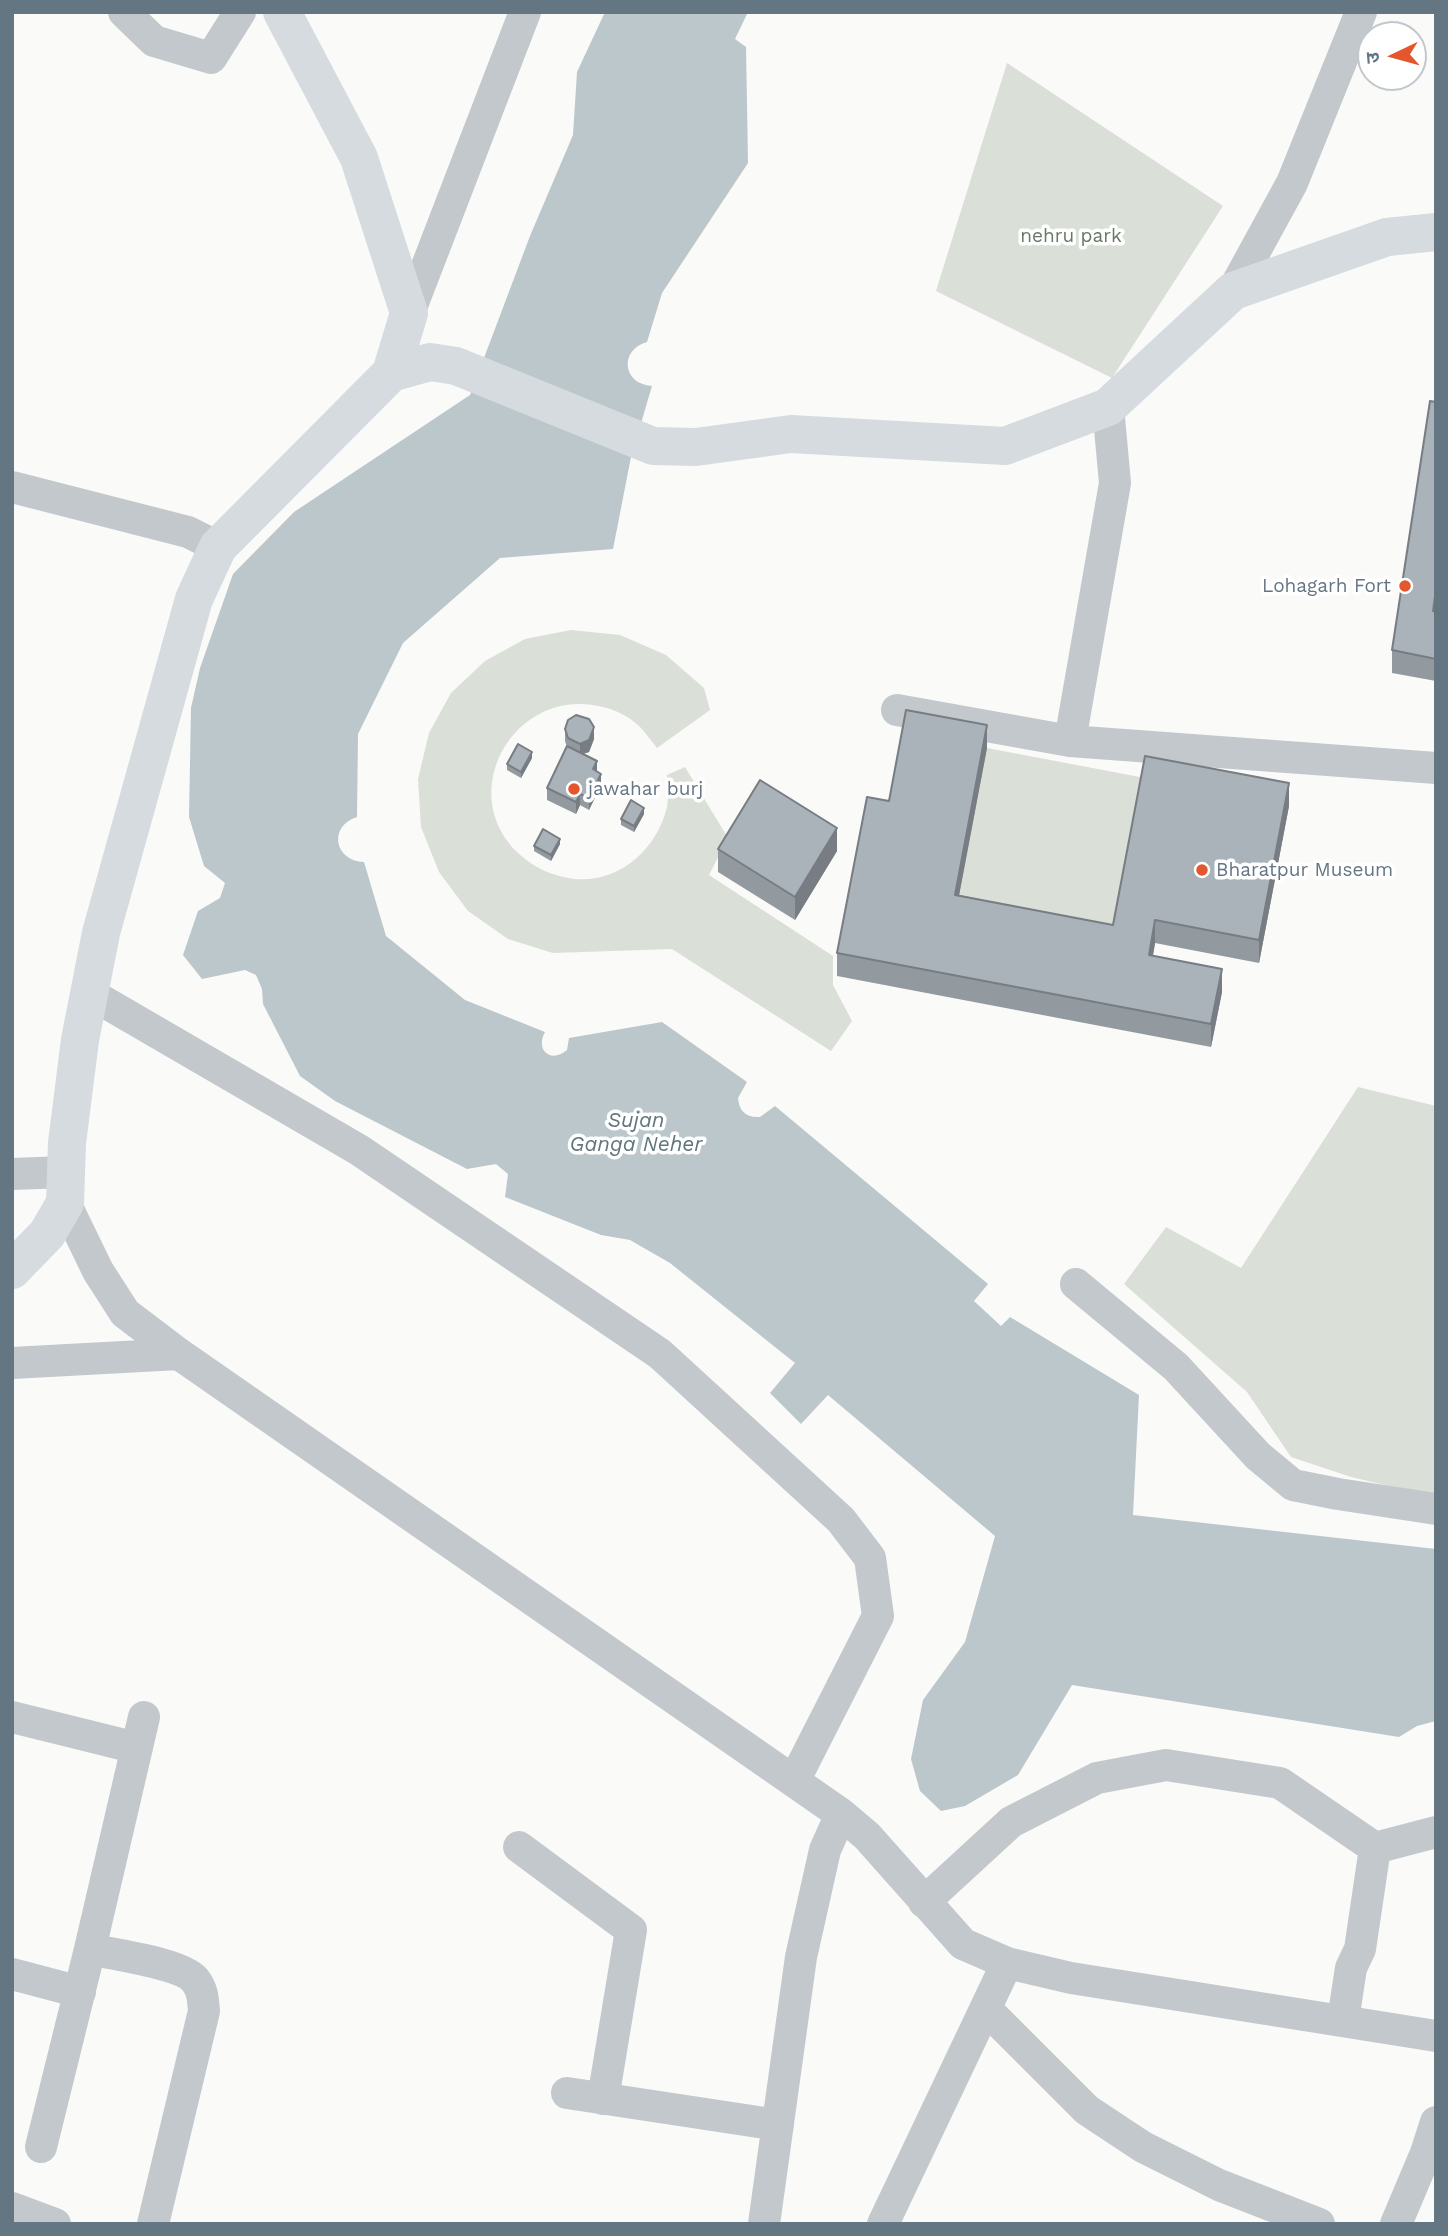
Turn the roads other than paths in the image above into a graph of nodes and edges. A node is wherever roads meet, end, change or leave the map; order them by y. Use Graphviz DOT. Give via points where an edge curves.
graph roads {
  1 [pos="124,12"];
  2 [pos="240,12"];
  3 [pos="282,12"];
  4 [pos="525,12"];
  5 [pos="1362,12"];
  6 [pos="1436,232"];
  7 [pos="1233,291"];
  8 [pos="409,313"];
  9 [pos="391,373"];
  10 [pos="1108,407"];
  11 [pos="12,486"];
  12 [pos="218,547"];
  13 [pos="897,709"];
  14 [pos="1070,741"];
  15 [pos="1436,768"];
  16 [pos="89,993"];
  17 [pos="12,1174"];
  18 [pos="66,1188"];
  19 [pos="12,1270"];
  20 [pos="1076,1284"];
  21 [pos="179,1354"];
  22 [pos="12,1363"];
  23 [pos="1436,1509"];
  24 [pos="12,1717"];
  25 [pos="144,1717"];
  26 [pos="137,1748"];
  27 [pos="794,1782"];
  28 [pos="841,1814"];
  29 [pos="1436,1832"];
  30 [pos="519,1847"];
  31 [pos="1375,1847"];
  32 [pos="924,1902"];
  33 [pos="90,1950"];
  34 [pos="1007,1963"];
  35 [pos="12,1974"];
  36 [pos="80,1992"];
  37 [pos="986,2009"];
  38 [pos="1343,2020"];
  39 [pos="1436,2036"];
  40 [pos="567,2093"];
  41 [pos="603,2099"];
  42 [pos="1436,2122"];
  43 [pos="778,2125"];
  44 [pos="41,2147"];
  45 [pos="1431,2154"];
  46 [pos="12,2208"];
  47 [pos="55,2224"];
  48 [pos="153,2224"];
  49 [pos="764,2224"];
  50 [pos="883,2224"];
  51 [pos="1319,2224"];
  52 [pos="1396,2224"];
  1 -- 2 [label="street" via="154,41 211,58"];
  3 -- 8 [label="main road" via="359,158"];
  4 -- 8 [label="street"];
  5 -- 7 [label="street" via="1292,183"];
  6 -- 7 [label="main road" via="1387,237"];
  7 -- 10 [label="main road"];
  8 -- 9 [label="main road"];
  9 -- 10 [label="main road" via="430,362 456,366 653,446 696,446 791,434 1005,446"];
  9 -- 12 [label="main road"];
  10 -- 14 [label="street" via="1115,483"];
  11 -- 12 [label="street" via="188,532"];
  12 -- 16 [label="main road" via="194,599 101,933"];
  13 -- 14 [label="street"];
  14 -- 15 [label="street"];
  16 -- 18 [label="main road" via="67,1143"];
  16 -- 27 [label="street" via="359,1150 660,1353 841,1520 870,1558 878,1616"];
  17 -- 18 [label="street"];
  18 -- 19 [label="main road" via="47,1234"];
  18 -- 21 [label="street" via="98,1270 125,1313"];
  20 -- 23 [label="street" via="1175,1367 1258,1456 1293,1485"];
  21 -- 22 [label="street"];
  21 -- 27 [label="street"];
  24 -- 26 [label="street"];
  25 -- 26 [label="street"];
  26 -- 33 [label="street"];
  27 -- 28 [label="street"];
  28 -- 32 [label="street" via="867,1836"];
  28 -- 43 [label="street" via="825,1850 801,1957"];
  29 -- 31 [label="street"];
  30 -- 41 [label="street" via="631,1930"];
  31 -- 32 [label="street" via="1280,1783 1166,1765 1097,1779 1011,1822"];
  31 -- 38 [label="street" via="1360,1949 1351,1968"];
  32 -- 34 [label="street" via="963,1944"];
  33 -- 36 [label="street"];
  33 -- 48 [label="street" via="181,1969 203,1993 204,2011"];
  34 -- 37 [label="street"];
  34 -- 38 [label="street" via="1071,1978"];
  35 -- 36 [label="street"];
  36 -- 44 [label="street"];
  37 -- 50 [label="street"];
  37 -- 51 [label="street" via="1087,2110 1132,2140 1219,2185"];
  38 -- 39 [label="street"];
  40 -- 41 [label="street"];
  41 -- 43 [label="street"];
  42 -- 45 [label="street"];
  43 -- 49 [label="street"];
  45 -- 52 [label="street"];
  46 -- 47 [label="street"];
}
